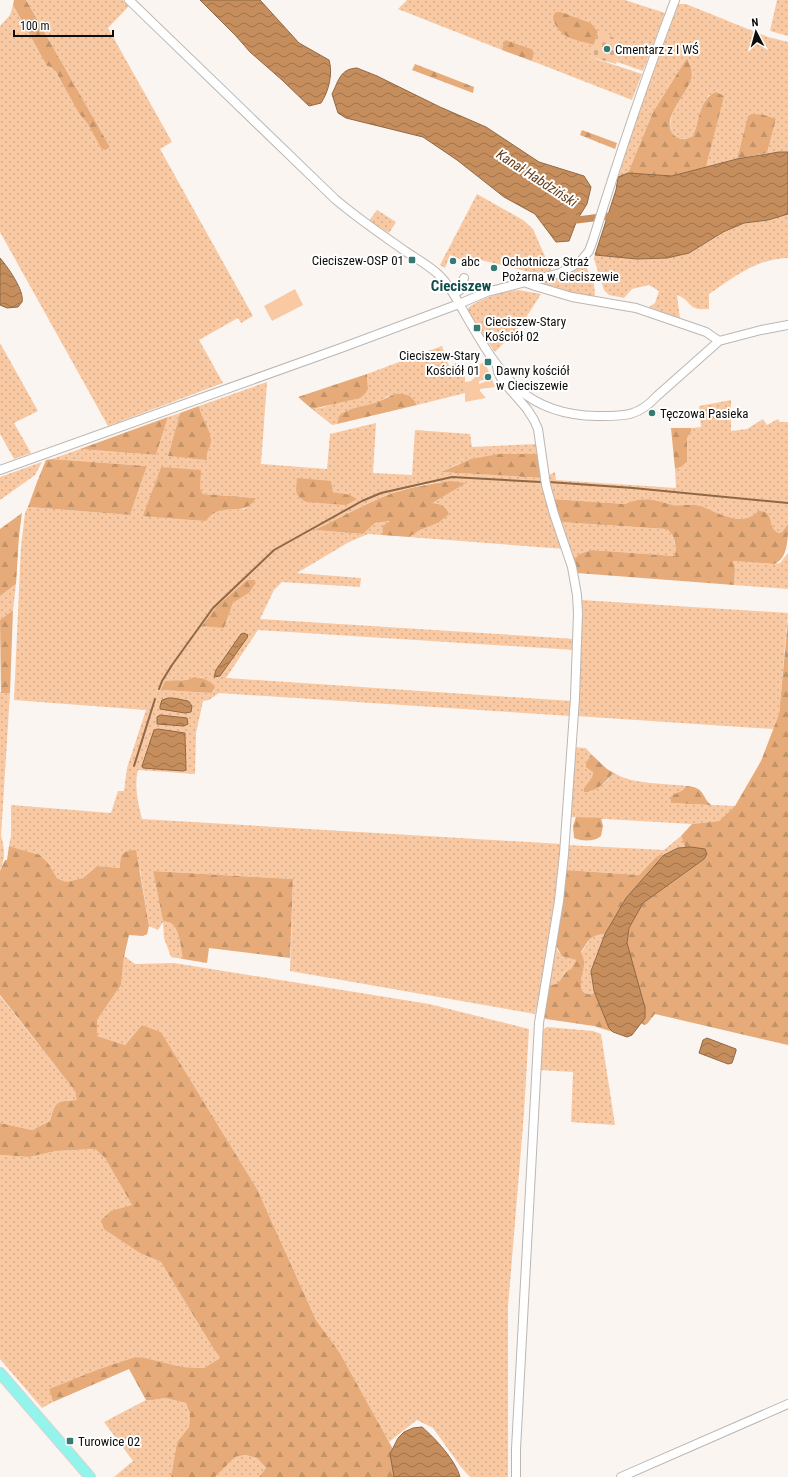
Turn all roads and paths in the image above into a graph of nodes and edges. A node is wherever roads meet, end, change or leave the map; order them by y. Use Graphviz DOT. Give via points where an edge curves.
graph roads {
  1 [pos="129,0"];
  2 [pos="675,0"];
  3 [pos="464,278"];
  4 [pos="524,282"];
  5 [pos="457,292"];
  6 [pos="459,304"];
  7 [pos="788,325"];
  8 [pos="719,341"];
  9 [pos="497,366"];
  10 [pos="0,470"];
  11 [pos="0,1373"];
  12 [pos="788,1404"];
  13 [pos="90,1477"];
  14 [pos="516,1477"];
  15 [pos="621,1477"];
  1 -- 6 [label="street" via="335,199 437,273"];
  2 -- 4 [label="street" via="650,67 594,240 586,256 560,273"];
  3 -- 5 [label="street"];
  4 -- 6 [label="street" via="487,292"];
  4 -- 8 [label="street" via="572,297 636,308 706,332"];
  6 -- 9 [label="street"];
  6 -- 10 [label="street"];
  7 -- 8 [label="street"];
  8 -- 9 [label="street" via="648,406 634,413 621,415 574,415 551,409 524,394"];
  9 -- 14 [label="street" via="498,374 527,409 538,430 546,485 572,567 578,613 564,854 539,1023"];
  11 -- 13 [label="main road"];
  12 -- 15 [label="street"];
}
